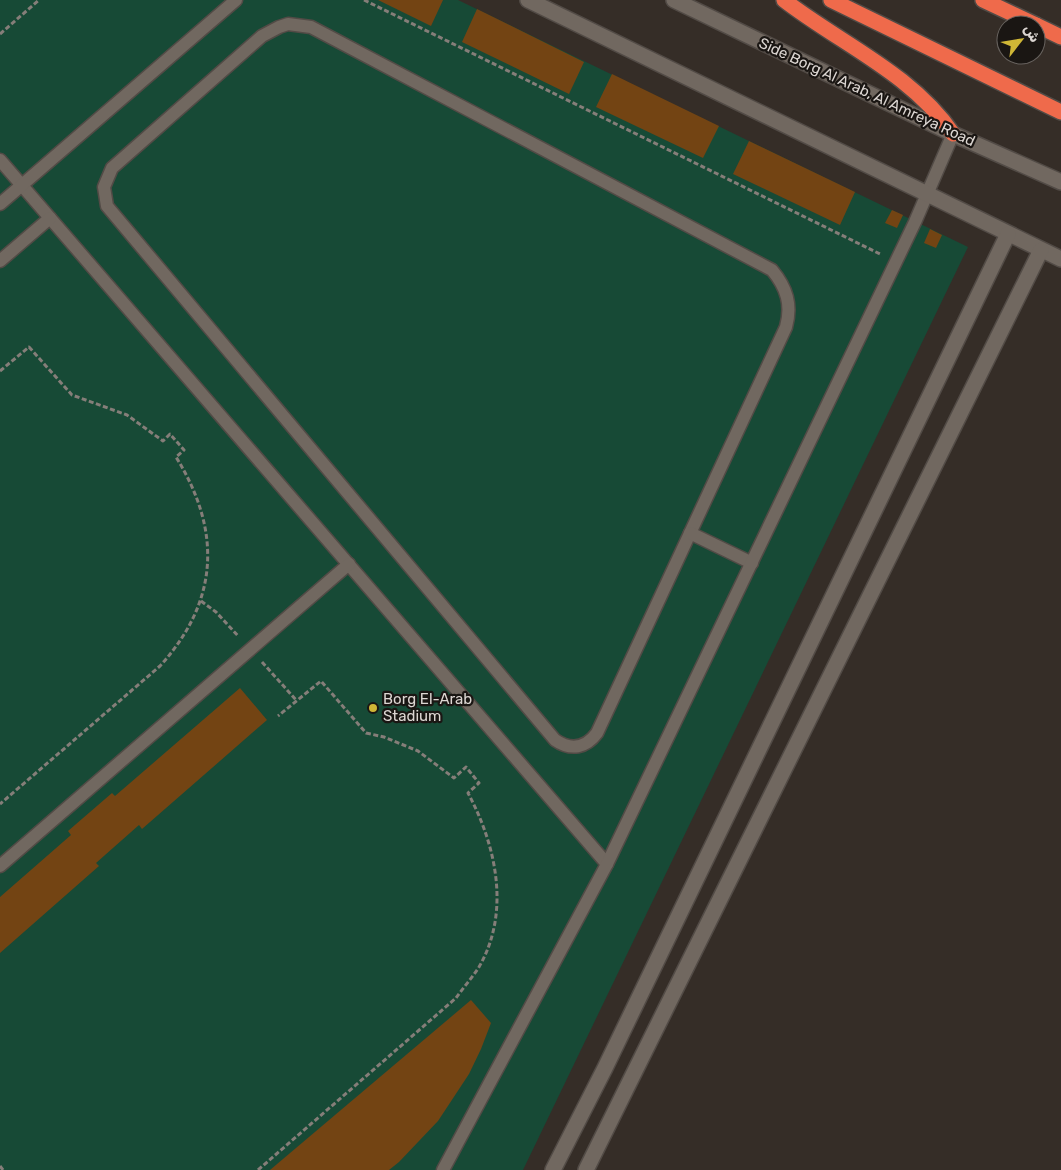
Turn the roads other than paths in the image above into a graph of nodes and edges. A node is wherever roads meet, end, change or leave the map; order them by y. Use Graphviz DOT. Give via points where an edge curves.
graph roads {
  1 [pos="236,0"];
  2 [pos="528,0"];
  3 [pos="674,0"];
  4 [pos="784,0"];
  5 [pos="831,0"];
  6 [pos="983,0"];
  7 [pos="1015,15"];
  8 [pos="1046,30"];
  9 [pos="1061,37"];
  10 [pos="1061,112"];
  11 [pos="953,134"];
  12 [pos="0,160"];
  13 [pos="1061,182"];
  14 [pos="22,185"];
  15 [pos="928,195"];
  16 [pos="0,204"];
  17 [pos="50,218"];
  18 [pos="1008,234"];
  19 [pos="1041,250"];
  20 [pos="1061,259"];
  21 [pos="0,262"];
  22 [pos="690,533"];
  23 [pos="752,563"];
  24 [pos="349,564"];
  25 [pos="607,864"];
  26 [pos="0,866"];
  27 [pos="443,1170"];
  28 [pos="553,1170"];
  29 [pos="586,1170"];
  1 -- 14 [label="lane"];
  2 -- 15 [label="street"];
  3 -- 11 [label="street, Side Borg Al Arab, Al Amreya Road"];
  4 -- 11 [label="highway" via="909,84 941,115"];
  5 -- 10 [label="highway"];
  6 -- 7 [label="highway"];
  8 -- 9 [label="highway"];
  11 -- 13 [label="street, Side Borg Al Arab, Al Amreya Road"];
  11 -- 15 [label="lane"];
  12 -- 14 [label="lane"];
  14 -- 16 [label="lane"];
  14 -- 17 [label="lane"];
  15 -- 18 [label="street"];
  15 -- 23 [label="lane"];
  17 -- 21 [label="lane"];
  17 -- 24 [label="lane"];
  18 -- 19 [label="street"];
  18 -- 28 [label="street"];
  19 -- 20 [label="street"];
  19 -- 29 [label="street"];
  22 -- 22 [label="lane" via="597,732 577,747 562,745 111,213 104,198 107,176 112,168 262,36 279,27 299,24 319,31 772,270 786,291 789,315 786,327"];
  22 -- 23 [label="lane"];
  23 -- 25 [label="lane"];
  24 -- 25 [label="lane"];
  24 -- 26 [label="lane"];
  25 -- 27 [label="lane"];
}
